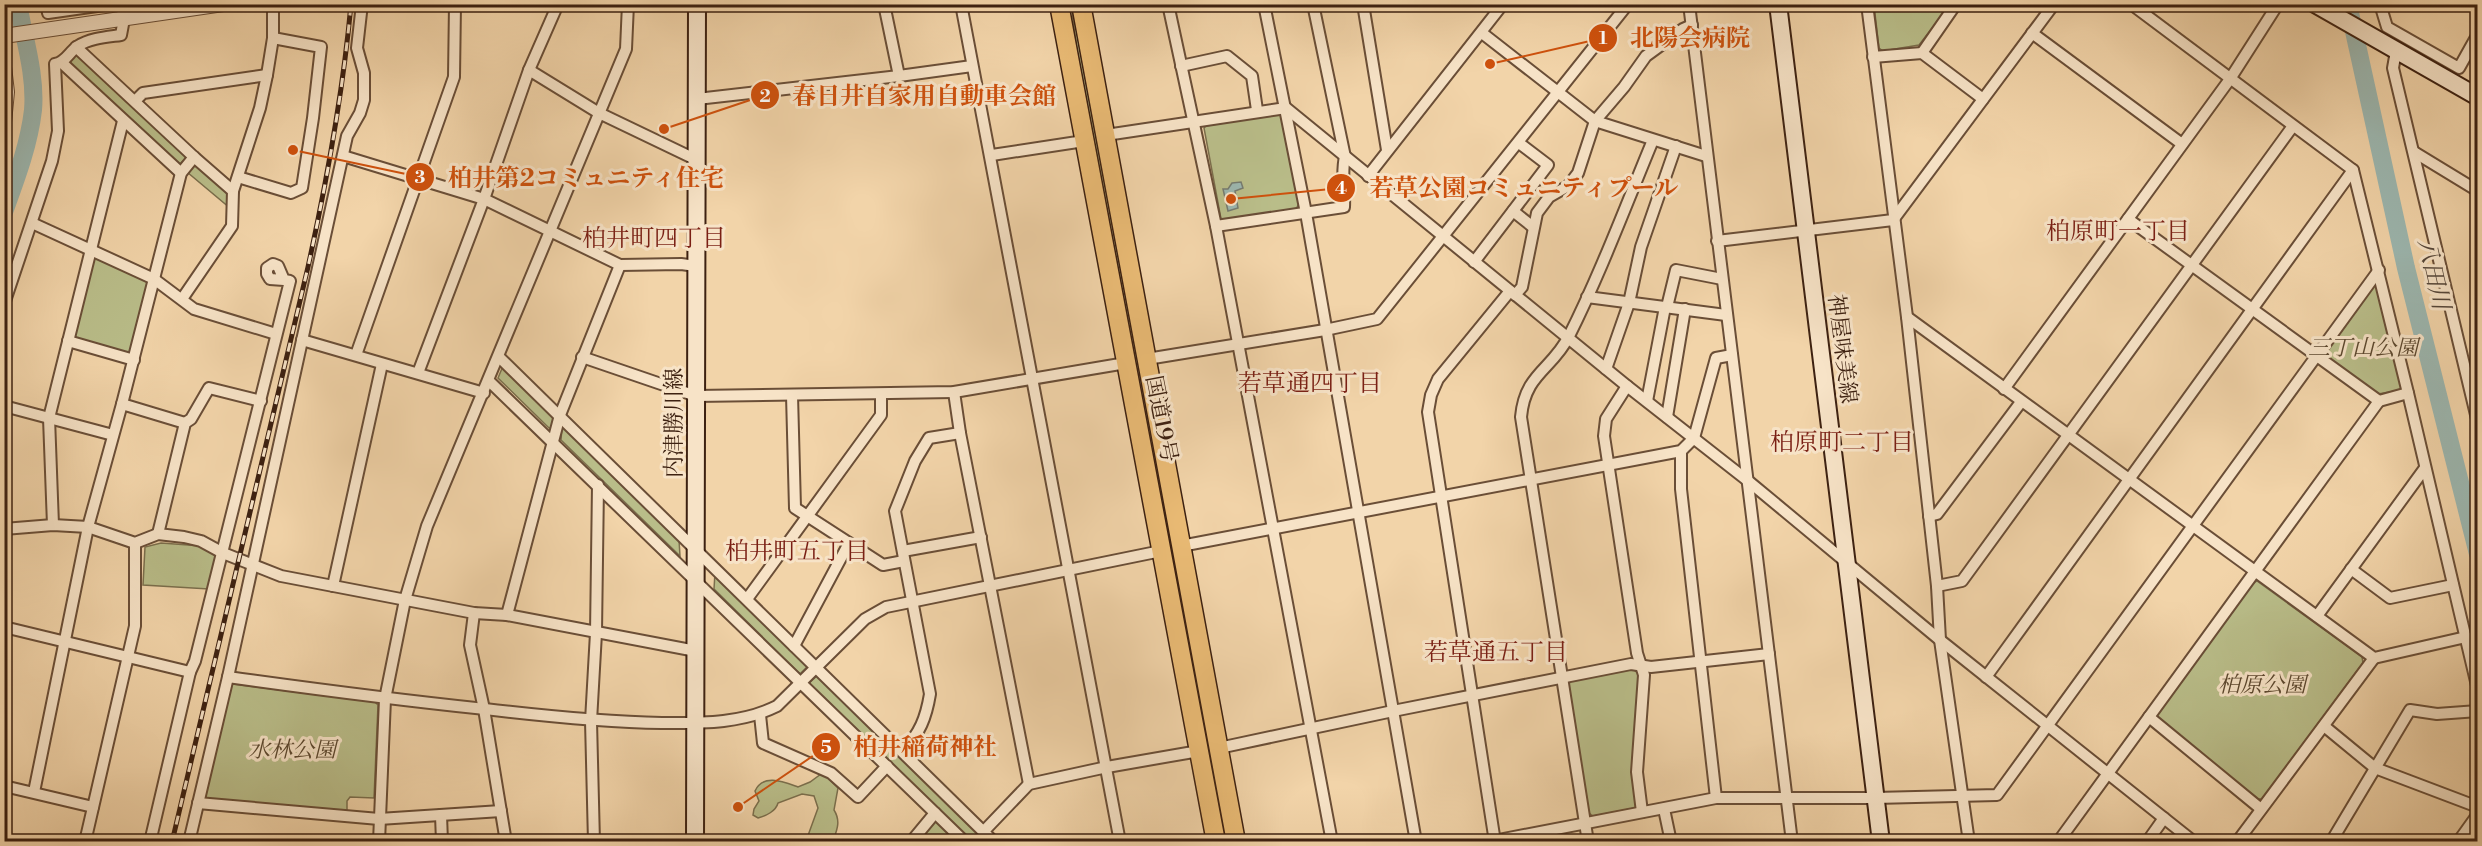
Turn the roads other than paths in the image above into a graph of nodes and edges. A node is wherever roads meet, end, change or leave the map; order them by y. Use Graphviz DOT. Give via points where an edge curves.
graph roads {
  1 [pos="46,4"];
  2 [pos="111,4"];
  3 [pos="121,4"];
  4 [pos="223,4"];
  5 [pos="273,4"];
  6 [pos="362,4"];
  7 [pos="455,4"];
  8 [pos="558,4"];
  9 [pos="628,4"];
  10 [pos="698,4"];
  11 [pos="884,4"];
  12 [pos="962,4"];
  13 [pos="1059,4"];
  14 [pos="1081,4"];
  15 [pos="1168,4"];
  16 [pos="1264,4"];
  17 [pos="1313,4"];
  18 [pos="1363,4"];
  19 [pos="1503,4"];
  20 [pos="1628,4"];
  21 [pos="1689,4"];
  22 [pos="1778,4"];
  23 [pos="1867,4"];
  24 [pos="1956,4"];
  25 [pos="2054,4"];
  26 [pos="2131,4"];
  27 [pos="2278,4"];
  28 [pos="2315,4"];
  29 [pos="2380,4"];
  30 [pos="124,19"];
  31 [pos="1692,25"];
  32 [pos="1482,33"];
  33 [pos="2032,33"];
  34 [pos="2478,34"];
  35 [pos="4,36"];
  36 [pos="273,38"];
  37 [pos="76,47"];
  38 [pos="2396,51"];
  39 [pos="1922,53"];
  40 [pos="1873,57"];
  41 [pos="62,63"];
  42 [pos="972,66"];
  43 [pos="1181,66"];
  44 [pos="4,67"];
  45 [pos="529,70"];
  46 [pos="267,75"];
  47 [pos="899,76"];
  48 [pos="2230,79"];
  49 [pos="1558,92"];
  50 [pos="2478,97"];
  51 [pos="697,99"];
  52 [pos="1983,99"];
  53 [pos="135,101"];
  54 [pos="1286,108"];
  55 [pos="1257,110"];
  56 [pos="599,113"];
  57 [pos="5,117"];
  58 [pos="123,121"];
  59 [pos="1195,121"];
  60 [pos="1595,121"];
  61 [pos="4,122"];
  62 [pos="2293,126"];
  63 [pos="1106,135"];
  64 [pos="1653,140"];
  65 [pos="1084,141"];
  66 [pos="1520,142"];
  67 [pos="2182,144"];
  68 [pos="1677,146"];
  69 [pos="1387,150"];
  70 [pos="2414,152"];
  71 [pos="992,155"];
  72 [pos="343,156"];
  73 [pos="1706,156"];
  74 [pos="194,157"];
  75 [pos="1345,157"];
  76 [pos="697,160"];
  77 [pos="2354,171"];
  78 [pos="180,173"];
  79 [pos="1368,176"];
  80 [pos="238,177"];
  81 [pos="419,178"];
  82 [pos="233,191"];
  83 [pos="2478,191"];
  84 [pos="484,199"];
  85 [pos="1513,211"];
  86 [pos="1306,213"];
  87 [pos="2128,219"];
  88 [pos="1893,220"];
  89 [pos="32,223"];
  90 [pos="1216,226"];
  91 [pos="1533,227"];
  92 [pos="550,231"];
  93 [pos="1805,231"];
  94 [pos="1444,237"];
  95 [pos="1717,241"];
  96 [pos="90,249"];
  97 [pos="1474,262"];
  98 [pos="620,265"];
  99 [pos="2191,265"];
  100 [pos="696,266"];
  101 [pos="2379,270"];
  102 [pos="154,279"];
  103 [pos="1722,279"];
  104 [pos="284,280"];
  105 [pos="1513,293"];
  106 [pos="1587,297"];
  107 [pos="182,299"];
  108 [pos="1629,303"];
  109 [pos="4,304"];
  110 [pos="1666,307"];
  111 [pos="1685,309"];
  112 [pos="2254,310"];
  113 [pos="1726,315"];
  114 [pos="1906,317"];
  115 [pos="1325,330"];
  116 [pos="276,334"];
  117 [pos="1568,338"];
  118 [pos="302,340"];
  119 [pos="68,341"];
  120 [pos="1238,344"];
  121 [pos="356,355"];
  122 [pos="1732,355"];
  123 [pos="2316,356"];
  124 [pos="499,357"];
  125 [pos="582,357"];
  126 [pos="1147,359"];
  127 [pos="134,360"];
  128 [pos="1126,363"];
  129 [pos="382,364"];
  130 [pos="1606,369"];
  131 [pos="418,373"];
  132 [pos="1033,380"];
  133 [pos="489,381"];
  134 [pos="1626,386"];
  135 [pos="2473,388"];
  136 [pos="2004,389"];
  137 [pos="954,392"];
  138 [pos="484,393"];
  139 [pos="2408,393"];
  140 [pos="881,394"];
  141 [pos="792,395"];
  142 [pos="696,396"];
  143 [pos="261,401"];
  144 [pos="1647,401"];
  145 [pos="2021,402"];
  146 [pos="2379,402"];
  147 [pos="123,404"];
  148 [pos="4,406"];
  149 [pos="560,415"];
  150 [pos="49,417"];
  151 [pos="1667,417"];
  152 [pos="185,423"];
  153 [pos="2478,423"];
  154 [pos="960,433"];
  155 [pos="113,435"];
  156 [pos="2067,436"];
  157 [pos="1694,438"];
  158 [pos="554,442"];
  159 [pos="1681,451"];
  160 [pos="1608,465"];
  161 [pos="2425,468"];
  162 [pos="1748,480"];
  163 [pos="2130,480"];
  164 [pos="1532,481"];
  165 [pos="598,485"];
  166 [pos="1441,497"];
  167 [pos="1358,513"];
  168 [pos="807,516"];
  169 [pos="1929,516"];
  170 [pos="53,525"];
  171 [pos="2193,526"];
  172 [pos="88,527"];
  173 [pos="4,528"];
  174 [pos="1272,528"];
  175 [pos="158,534"];
  176 [pos="981,537"];
  177 [pos="135,543"];
  178 [pos="849,543"];
  179 [pos="1181,546"];
  180 [pos="697,550"];
  181 [pos="1161,551"];
  182 [pos="223,553"];
  183 [pos="904,556"];
  184 [pos="1846,561"];
  185 [pos="252,564"];
  186 [pos="2351,569"];
  187 [pos="1069,571"];
  188 [pos="2255,571"];
  189 [pos="697,581"];
  190 [pos="2453,585"];
  191 [pos="333,586"];
  192 [pos="991,586"];
  193 [pos="1937,586"];
  194 [pos="747,599"];
  195 [pos="405,600"];
  196 [pos="912,601"];
  197 [pos="474,613"];
  198 [pos="507,615"];
  199 [pos="2317,616"];
  200 [pos="4,627"];
  201 [pos="596,633"];
  202 [pos="2466,637"];
  203 [pos="1940,640"];
  204 [pos="66,642"];
  205 [pos="794,645"];
  206 [pos="696,651"];
  207 [pos="1769,654"];
  208 [pos="2374,658"];
  209 [pos="129,659"];
  210 [pos="1701,663"];
  211 [pos="1641,664"];
  212 [pos="190,672"];
  213 [pos="809,675"];
  214 [pos="228,677"];
  215 [pos="1986,677"];
  216 [pos="1562,678"];
  217 [pos="2478,690"];
  218 [pos="1472,696"];
  219 [pos="385,699"];
  220 [pos="484,709"];
  221 [pos="1393,711"];
  222 [pos="2478,711"];
  223 [pos="760,715"];
  224 [pos="2149,717"];
  225 [pos="591,721"];
  226 [pos="696,723"];
  227 [pos="2048,726"];
  228 [pos="2324,726"];
  229 [pos="1310,728"];
  230 [pos="1219,748"];
  231 [pos="903,751"];
  232 [pos="1199,751"];
  233 [pos="887,766"];
  234 [pos="1107,767"];
  235 [pos="2375,768"];
  236 [pos="2107,773"];
  237 [pos="1029,784"];
  238 [pos="4,786"];
  239 [pos="34,792"];
  240 [pos="1963,797"];
  241 [pos="1716,798"];
  242 [pos="1787,798"];
  243 [pos="1875,798"];
  244 [pos="198,803"];
  245 [pos="93,807"];
  246 [pos="2478,807"];
  247 [pos="1664,809"];
  248 [pos="2260,809"];
  249 [pos="501,811"];
  250 [pos="1642,812"];
  251 [pos="935,813"];
  252 [pos="2478,814"];
  253 [pos="441,815"];
  254 [pos="2164,818"];
  255 [pos="379,819"];
  256 [pos="1586,824"];
  257 [pos="984,831"];
  258 [pos="1493,841"];
  259 [pos="85,842"];
  260 [pos="150,842"];
  261 [pos="189,842"];
  262 [pos="379,842"];
  263 [pos="442,842"];
  264 [pos="506,842"];
  265 [pos="594,842"];
  266 [pos="695,842"];
  267 [pos="911,842"];
  268 [pos="965,842"];
  269 [pos="994,842"];
  270 [pos="1120,842"];
  271 [pos="1216,842"];
  272 [pos="1236,842"];
  273 [pos="1332,842"];
  274 [pos="1416,842"];
  275 [pos="1588,842"];
  276 [pos="1671,842"];
  277 [pos="1792,842"];
  278 [pos="1881,842"];
  279 [pos="1969,842"];
  280 [pos="2058,842"];
  281 [pos="2147,842"];
  282 [pos="2194,842"];
  283 [pos="2237,842"];
  284 [pos="2331,842"];
  285 [pos="2458,842"];
  1 -- 2 [label="street" via="48,13"];
  3 -- 30 [label="street"];
  4 -- 30 [label="street"];
  5 -- 36 [label="street"];
  6 -- 72 [label="street" via="357,48 364,100 347,136"];
  7 -- 81 [label="street" via="454,77"];
  8 -- 45 [label="street"];
  9 -- 56 [label="street" via="626,49"];
  10 -- 51 [label="main road, 内津勝川線"];
  11 -- 47 [label="street"];
  12 -- 42 [label="street"];
  13 -- 65 [label="highway, 国道19号"];
  14 -- 63 [label="highway, 国道19号"];
  15 -- 43 [label="street"];
  16 -- 54 [label="street"];
  17 -- 75 [label="street"];
  18 -- 69 [label="street"];
  19 -- 32 [label="street"];
  20 -- 49 [label="street"];
  21 -- 31 [label="street"];
  22 -- 93 [label="main road, 神屋味美線"];
  23 -- 40 [label="street"];
  24 -- 39 [label="street"];
  25 -- 33 [label="street"];
  26 -- 48 [label="street"];
  27 -- 48 [label="street"];
  28 -- 38 [label="main road"];
  29 -- 34 [label="street" via="2388,27 2459,68"];
  30 -- 35 [label="street"];
  30 -- 37 [label="street" via="121,34"];
  31 -- 60 [label="street" via="1646,56"];
  31 -- 73 [label="street"];
  32 -- 49 [label="street"];
  32 -- 69 [label="street"];
  33 -- 52 [label="street"];
  33 -- 67 [label="street"];
  36 -- 46 [label="street"];
  36 -- 80 [label="street" via="321,47 302,188 291,193"];
  37 -- 41 [label="street"];
  37 -- 53 [label="street"];
  38 -- 50 [label="main road"];
  38 -- 70 [label="street" via="2393,68"];
  39 -- 40 [label="street"];
  39 -- 52 [label="street"];
  40 -- 88 [label="street"];
  41 -- 58 [label="street"];
  41 -- 89 [label="street" via="56,64 58,131"];
  42 -- 47 [label="street"];
  42 -- 71 [label="street"];
  43 -- 55 [label="street" via="1227,56 1252,76"];
  43 -- 59 [label="street"];
  44 -- 57 [label="street"];
  45 -- 56 [label="street"];
  45 -- 84 [label="street"];
  46 -- 53 [label="street" via="143,93"];
  46 -- 80 [label="street"];
  47 -- 51 [label="street"];
  48 -- 62 [label="street"];
  48 -- 67 [label="street"];
  49 -- 60 [label="street"];
  49 -- 66 [label="street"];
  51 -- 76 [label="main road, 内津勝川線"];
  52 -- 88 [label="street"];
  53 -- 74 [label="street"];
  54 -- 55 [label="street"];
  54 -- 75 [label="street"];
  54 -- 86 [label="street"];
  55 -- 59 [label="street"];
  56 -- 76 [label="street"];
  56 -- 92 [label="street"];
  57 -- 61 [label="street"];
  58 -- 78 [label="street"];
  58 -- 96 [label="street"];
  59 -- 63 [label="street"];
  59 -- 90 [label="street"];
  60 -- 64 [label="street"];
  60 -- 91 [label="street" via="1578,173 1568,186 1549,197"];
  62 -- 77 [label="street"];
  62 -- 99 [label="street"];
  63 -- 126 [label="highway, 国道19号"];
  64 -- 68 [label="street"];
  64 -- 106 [label="street"];
  65 -- 71 [label="street"];
  65 -- 128 [label="highway, 国道19号"];
  66 -- 85 [label="street" via="1548,165"];
  66 -- 94 [label="street"];
  67 -- 87 [label="street"];
  68 -- 73 [label="street"];
  68 -- 108 [label="street" via="1641,247"];
  69 -- 79 [label="street"];
  70 -- 83 [label="street"];
  70 -- 135 [label="street"];
  71 -- 132 [label="street"];
  72 -- 81 [label="street"];
  72 -- 118 [label="street"];
  73 -- 95 [label="street"];
  74 -- 78 [label="street"];
  74 -- 82 [label="street"];
  75 -- 79 [label="street"];
  75 -- 86 [label="street" via="1344,207"];
  76 -- 100 [label="main road, 内津勝川線"];
  77 -- 101 [label="street"];
  77 -- 112 [label="street"];
  78 -- 102 [label="street"];
  79 -- 94 [label="street"];
  80 -- 82 [label="street"];
  81 -- 84 [label="street"];
  81 -- 121 [label="street"];
  82 -- 107 [label="street" via="232,226"];
  84 -- 92 [label="street"];
  84 -- 131 [label="street"];
  85 -- 91 [label="street"];
  85 -- 97 [label="street"];
  86 -- 90 [label="street"];
  86 -- 115 [label="street"];
  87 -- 99 [label="street"];
  87 -- 136 [label="street"];
  88 -- 93 [label="street"];
  88 -- 114 [label="street"];
  89 -- 96 [label="street"];
  89 -- 109 [label="street"];
  90 -- 120 [label="street"];
  91 -- 105 [label="street" via="1522,287"];
  92 -- 98 [label="street"];
  92 -- 124 [label="street"];
  93 -- 95 [label="street"];
  93 -- 184 [label="main road, 神屋味美線"];
  94 -- 97 [label="street"];
  94 -- 115 [label="street" via="1377,319"];
  95 -- 103 [label="street"];
  96 -- 102 [label="street"];
  96 -- 119 [label="street"];
  97 -- 105 [label="street"];
  98 -- 100 [label="street"];
  98 -- 125 [label="street"];
  99 -- 112 [label="street"];
  99 -- 156 [label="street"];
  100 -- 142 [label="main road, 内津勝川線"];
  101 -- 123 [label="street"];
  101 -- 139 [label="street"];
  102 -- 107 [label="street"];
  102 -- 127 [label="street"];
  103 -- 110 [label="street" via="1676,270"];
  103 -- 113 [label="street"];
  104 -- 116 [label="street" via="290,281"];
  105 -- 117 [label="street"];
  105 -- 166 [label="street" via="1438,379 1431,395 1428,412"];
  106 -- 108 [label="street"];
  106 -- 117 [label="street"];
  107 -- 116 [label="street" via="194,309"];
  108 -- 110 [label="street"];
  108 -- 130 [label="street"];
  110 -- 111 [label="street"];
  110 -- 144 [label="street"];
  111 -- 113 [label="street"];
  111 -- 151 [label="street"];
  112 -- 123 [label="street"];
  112 -- 163 [label="street"];
  113 -- 122 [label="street"];
  114 -- 136 [label="street"];
  114 -- 169 [label="street"];
  115 -- 120 [label="street"];
  115 -- 167 [label="street"];
  116 -- 143 [label="street"];
  117 -- 130 [label="street"];
  117 -- 164 [label="street" via="1533,379 1524,399 1521,417"];
  118 -- 121 [label="street"];
  118 -- 185 [label="street"];
  119 -- 127 [label="street"];
  119 -- 150 [label="street"];
  120 -- 126 [label="street"];
  120 -- 174 [label="street"];
  121 -- 129 [label="street"];
  122 -- 157 [label="street" via="1716,358"];
  122 -- 162 [label="street"];
  123 -- 146 [label="street"];
  123 -- 171 [label="street"];
  124 -- 133 [label="street"];
  124 -- 149 [label="street"];
  125 -- 142 [label="street"];
  125 -- 149 [label="street"];
  126 -- 179 [label="highway, 国道19号"];
  127 -- 147 [label="street"];
  128 -- 132 [label="street"];
  128 -- 181 [label="highway, 国道19号"];
  129 -- 131 [label="street"];
  129 -- 191 [label="street"];
  130 -- 134 [label="street"];
  131 -- 138 [label="street"];
  132 -- 137 [label="street"];
  132 -- 187 [label="street"];
  133 -- 138 [label="street"];
  133 -- 158 [label="street"];
  134 -- 144 [label="street"];
  134 -- 160 [label="street" via="1606,419"];
  135 -- 153 [label="street"];
  136 -- 145 [label="street"];
  137 -- 140 [label="street"];
  137 -- 154 [label="street"];
  138 -- 195 [label="street" via="427,526"];
  139 -- 146 [label="street"];
  139 -- 161 [label="street"];
  140 -- 141 [label="street"];
  140 -- 168 [label="street" via="881,415"];
  141 -- 142 [label="street"];
  141 -- 168 [label="street" via="795,508"];
  142 -- 180 [label="main road, 内津勝川線"];
  143 -- 152 [label="street" via="209,388"];
  143 -- 182 [label="street"];
  144 -- 151 [label="street"];
  145 -- 156 [label="street"];
  145 -- 169 [label="street" via="1937,514"];
  146 -- 188 [label="street"];
  147 -- 152 [label="street"];
  147 -- 155 [label="street"];
  148 -- 150 [label="street"];
  149 -- 158 [label="street"];
  149 -- 180 [label="street"];
  150 -- 155 [label="street"];
  150 -- 170 [label="street"];
  151 -- 157 [label="street"];
  152 -- 175 [label="street"];
  154 -- 176 [label="street"];
  154 -- 183 [label="street" via="929,438 915,461 895,511"];
  155 -- 172 [label="street"];
  156 -- 163 [label="street"];
  156 -- 193 [label="street" via="1962,581"];
  157 -- 159 [label="street"];
  157 -- 162 [label="street"];
  158 -- 165 [label="street"];
  158 -- 198 [label="street"];
  159 -- 160 [label="street"];
  159 -- 210 [label="street" via="1681,489"];
  160 -- 164 [label="street"];
  160 -- 211 [label="street"];
  161 -- 186 [label="street"];
  161 -- 190 [label="street"];
  162 -- 184 [label="street"];
  162 -- 207 [label="street"];
  163 -- 171 [label="street"];
  163 -- 215 [label="street"];
  164 -- 166 [label="street"];
  164 -- 216 [label="street"];
  165 -- 189 [label="street"];
  165 -- 201 [label="street"];
  166 -- 167 [label="street"];
  166 -- 218 [label="street"];
  167 -- 174 [label="street"];
  167 -- 221 [label="street"];
  168 -- 178 [label="street"];
  168 -- 194 [label="street"];
  169 -- 193 [label="street"];
  170 -- 172 [label="street"];
  170 -- 173 [label="street"];
  171 -- 188 [label="street"];
  171 -- 227 [label="street"];
  172 -- 177 [label="street"];
  172 -- 204 [label="street"];
  174 -- 179 [label="street"];
  174 -- 229 [label="street"];
  175 -- 177 [label="street"];
  175 -- 182 [label="street" via="201,541"];
  176 -- 183 [label="street"];
  176 -- 192 [label="street"];
  177 -- 209 [label="street" via="135,626"];
  178 -- 183 [label="street" via="883,565"];
  178 -- 205 [label="street"];
  179 -- 230 [label="highway, 国道19号"];
  180 -- 189 [label="main road, 内津勝川線"];
  180 -- 194 [label="street"];
  181 -- 187 [label="street"];
  181 -- 232 [label="highway, 国道19号"];
  182 -- 185 [label="street"];
  182 -- 212 [label="street"];
  183 -- 196 [label="street"];
  184 -- 203 [label="street"];
  184 -- 243 [label="main road, 神屋味美線"];
  185 -- 191 [label="street" via="281,576"];
  185 -- 214 [label="street"];
  186 -- 190 [label="street" via="2390,598"];
  186 -- 199 [label="street"];
  187 -- 192 [label="street"];
  187 -- 234 [label="street"];
  188 -- 199 [label="street"];
  188 -- 224 [label="street"];
  189 -- 206 [label="main road, 内津勝川線"];
  189 -- 213 [label="street"];
  190 -- 202 [label="street"];
  191 -- 195 [label="street"];
  192 -- 196 [label="street"];
  192 -- 237 [label="street"];
  193 -- 203 [label="street"];
  194 -- 205 [label="street"];
  195 -- 197 [label="street"];
  195 -- 219 [label="street"];
  196 -- 213 [label="street" via="886,607 865,619"];
  196 -- 231 [label="street" via="930,694 917,736"];
  197 -- 198 [label="street"];
  197 -- 220 [label="street" via="470,645"];
  198 -- 201 [label="street"];
  199 -- 208 [label="street"];
  200 -- 204 [label="street"];
  201 -- 206 [label="street"];
  201 -- 225 [label="street"];
  202 -- 208 [label="street"];
  202 -- 217 [label="street"];
  203 -- 215 [label="street"];
  203 -- 240 [label="street"];
  204 -- 209 [label="street"];
  204 -- 239 [label="street"];
  205 -- 213 [label="street"];
  206 -- 226 [label="main road, 内津勝川線"];
  207 -- 210 [label="street"];
  207 -- 242 [label="street"];
  208 -- 228 [label="street"];
  209 -- 212 [label="street"];
  209 -- 245 [label="street"];
  210 -- 211 [label="street" via="1651,667"];
  210 -- 241 [label="street"];
  211 -- 216 [label="street"];
  211 -- 250 [label="street" via="1644,675 1637,772"];
  212 -- 260 [label="street"];
  213 -- 223 [label="street" via="777,706"];
  213 -- 231 [label="street"];
  213 -- 233 [label="street"];
  214 -- 219 [label="street"];
  214 -- 244 [label="street"];
  215 -- 227 [label="street"];
  216 -- 218 [label="street"];
  216 -- 256 [label="street"];
  218 -- 221 [label="street"];
  218 -- 258 [label="street"];
  219 -- 220 [label="street"];
  219 -- 255 [label="street"];
  220 -- 225 [label="street"];
  220 -- 249 [label="street"];
  221 -- 229 [label="street"];
  221 -- 274 [label="street"];
  222 -- 235 [label="street" via="2437,714 2410,710"];
  223 -- 226 [label="street"];
  223 -- 233 [label="street" via="763,743 831,773 858,796"];
  224 -- 236 [label="street"];
  224 -- 248 [label="street"];
  225 -- 226 [label="street"];
  225 -- 265 [label="street"];
  226 -- 266 [label="main road, 内津勝川線"];
  227 -- 236 [label="street"];
  227 -- 240 [label="street" via="1997,795"];
  228 -- 235 [label="street"];
  228 -- 248 [label="street"];
  229 -- 230 [label="street"];
  229 -- 273 [label="street"];
  230 -- 272 [label="highway, 国道19号"];
  231 -- 257 [label="street"];
  232 -- 234 [label="street"];
  232 -- 271 [label="highway, 国道19号"];
  233 -- 251 [label="street"];
  234 -- 237 [label="street"];
  234 -- 270 [label="street"];
  235 -- 246 [label="street"];
  235 -- 284 [label="street"];
  236 -- 254 [label="street"];
  236 -- 280 [label="street"];
  237 -- 257 [label="street"];
  238 -- 239 [label="street"];
  239 -- 245 [label="street"];
  240 -- 243 [label="street"];
  240 -- 279 [label="street"];
  241 -- 242 [label="street"];
  241 -- 247 [label="street"];
  242 -- 243 [label="street"];
  242 -- 277 [label="street"];
  243 -- 278 [label="main road, 神屋味美線"];
  244 -- 255 [label="street"];
  244 -- 261 [label="street"];
  245 -- 259 [label="street"];
  247 -- 250 [label="street"];
  247 -- 276 [label="street"];
  248 -- 283 [label="street"];
  249 -- 253 [label="street"];
  249 -- 264 [label="street"];
  250 -- 256 [label="street"];
  251 -- 267 [label="street"];
  251 -- 268 [label="street"];
  252 -- 285 [label="street"];
  253 -- 255 [label="street"];
  253 -- 263 [label="street"];
  254 -- 281 [label="street"];
  254 -- 282 [label="street"];
  255 -- 262 [label="street"];
  256 -- 258 [label="street"];
  256 -- 275 [label="street"];
  257 -- 269 [label="street"];
}
